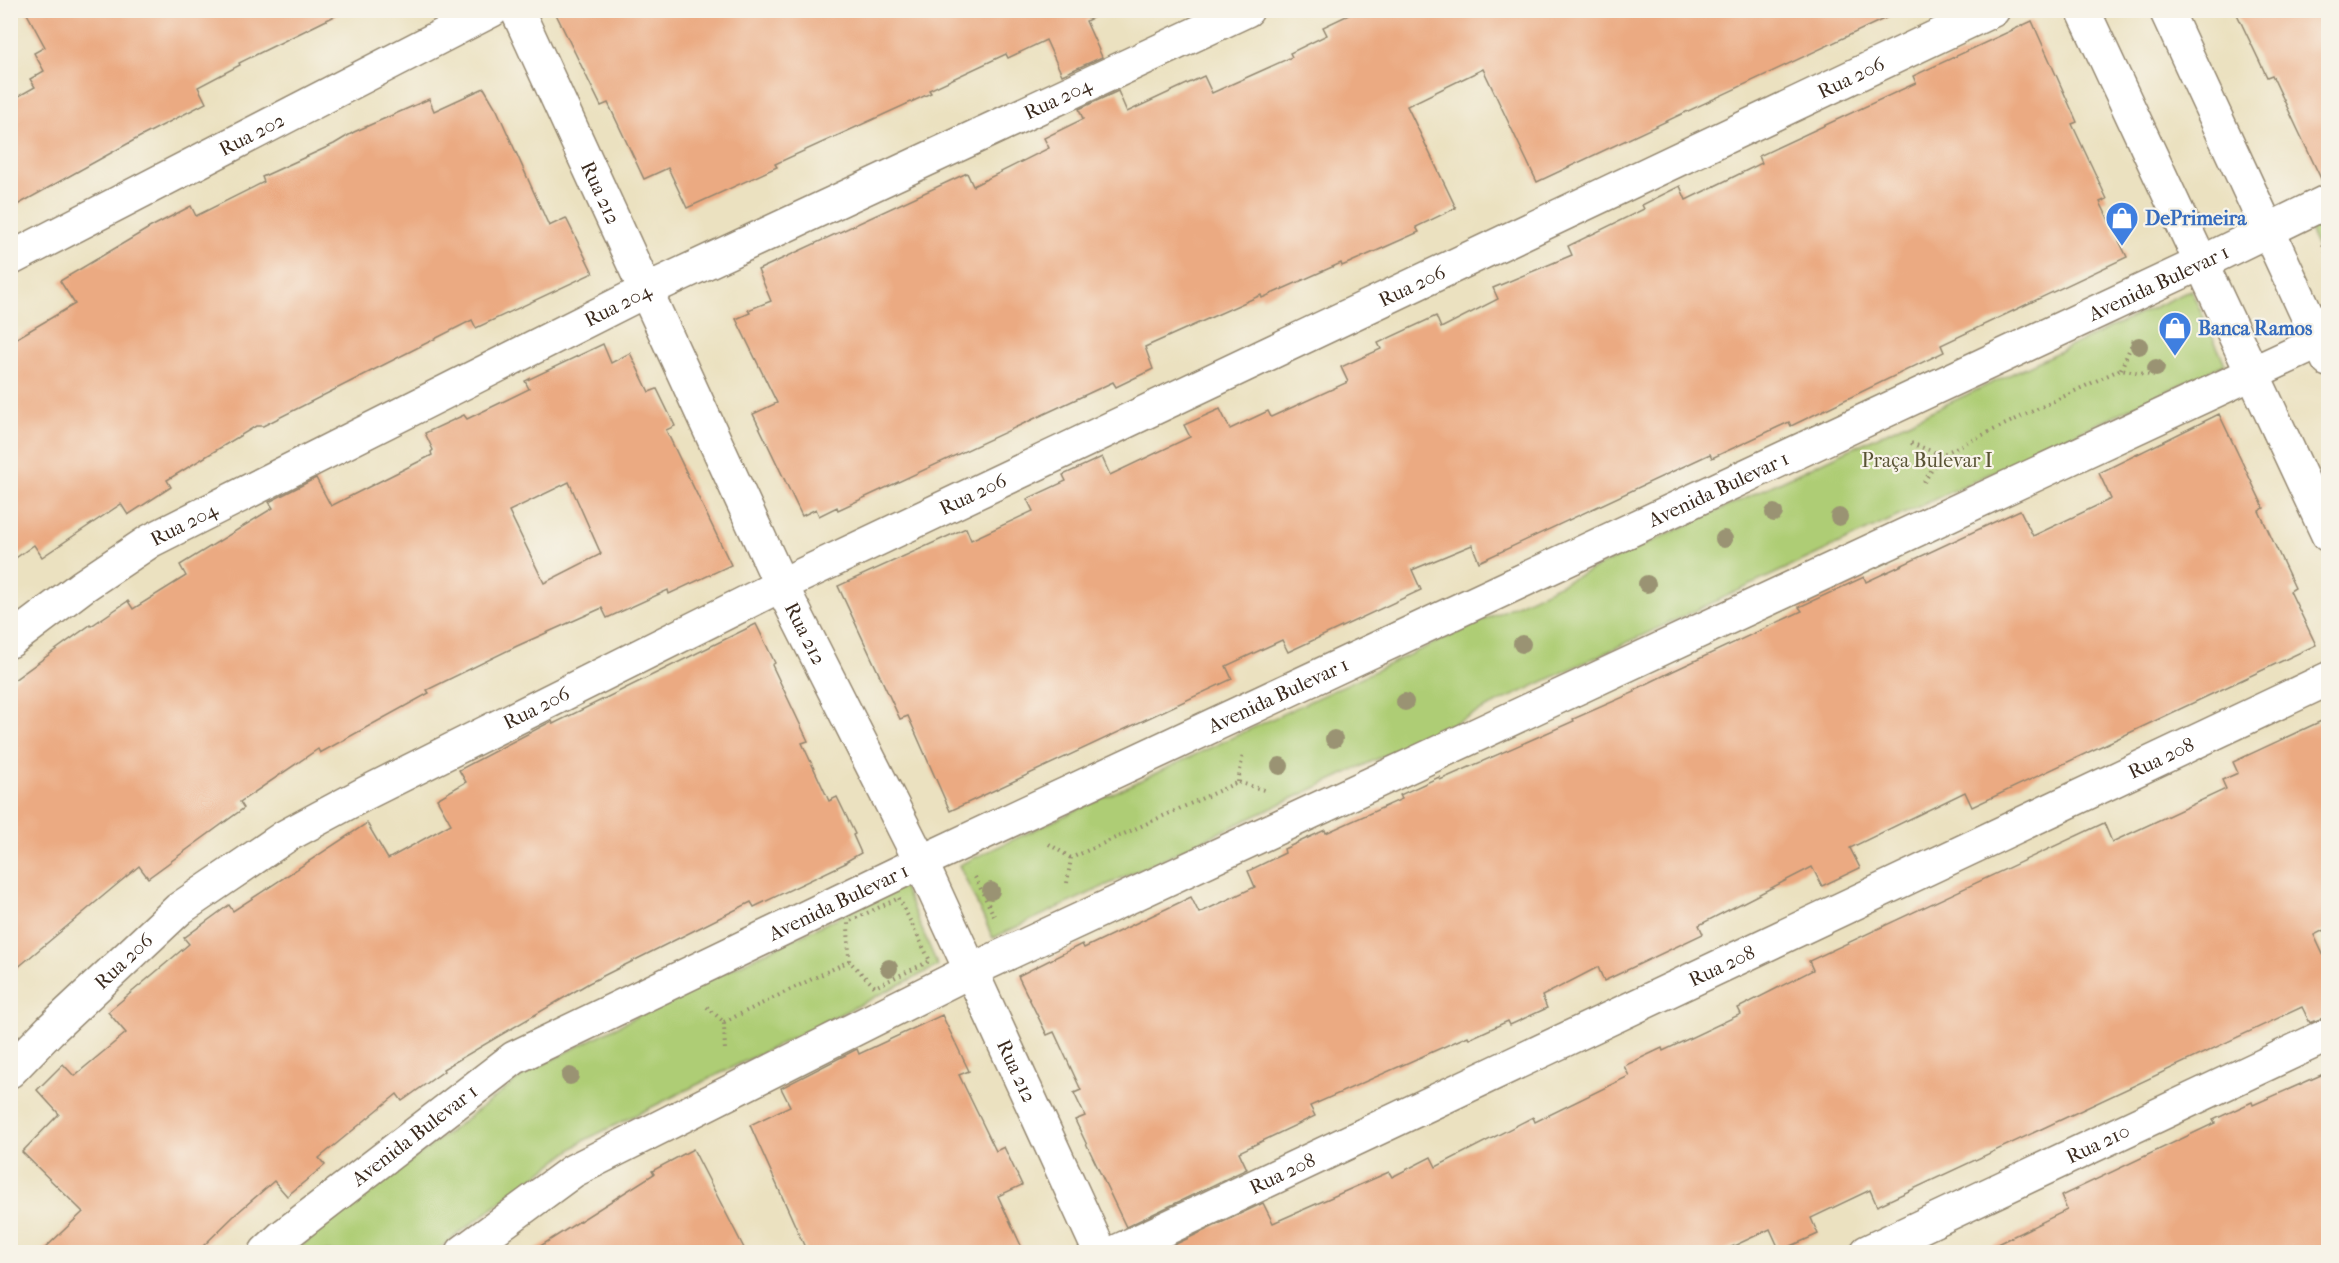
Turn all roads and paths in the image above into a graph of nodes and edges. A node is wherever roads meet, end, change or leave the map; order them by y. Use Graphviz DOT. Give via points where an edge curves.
graph roads {
  1 [pos="492,10"];
  2 [pos="517,10"];
  3 [pos="1247,10"];
  4 [pos="1993,10"];
  5 [pos="2083,10"];
  6 [pos="2166,10"];
  7 [pos="2328,201"];
  8 [pos="2268,229"];
  9 [pos="10,260"];
  10 [pos="2201,263"];
  11 [pos="647,290"];
  12 [pos="2136,333"];
  13 [pos="2325,347"];
  14 [pos="2121,369"];
  15 [pos="2252,373"];
  16 [pos="2160,378"];
  17 [pos="1919,490"];
  18 [pos="2328,535"];
  19 [pos="781,585"];
  20 [pos="10,641"];
  21 [pos="2328,679"];
  22 [pos="1271,793"];
  23 [pos="1047,842"];
  24 [pos="1071,858"];
  25 [pos="921,862"];
  26 [pos="971,868"];
  27 [pos="1066,887"];
  28 [pos="994,917"];
  29 [pos="849,961"];
  30 [pos="972,969"];
  31 [pos="724,1022"];
  32 [pos="2328,1035"];
  33 [pos="10,1071"];
  34 [pos="266,1252"];
  35 [pos="463,1252"];
  36 [pos="1100,1252"];
  37 [pos="1116,1252"];
  38 [pos="1867,1252"];
  1 -- 9 [label="street, Rua 202"];
  2 -- 11 [label="street, Rua 212"];
  3 -- 11 [label="street, Rua 204"];
  4 -- 19 [label="street, Rua 206"];
  5 -- 10 [label="street"];
  6 -- 8 [label="street"];
  7 -- 8 [label="street, Avenida Bulevar 1"];
  8 -- 10 [label="street, Avenida Bulevar 1"];
  8 -- 13 [label="street"];
  10 -- 15 [label="street"];
  10 -- 25 [label="street, Avenida Bulevar 1"];
  11 -- 19 [label="street, Rua 212"];
  11 -- 20 [label="street, Rua 204" via="150,541"];
  12 -- 14 [label="path"];
  13 -- 15 [label="street"];
  14 -- 16 [label="path"];
  14 -- 17 [label="path" via="1941,455"];
  15 -- 18 [label="street"];
  15 -- 30 [label="street"];
  19 -- 25 [label="street, Rua 212"];
  19 -- 33 [label="street, Rua 206" via="286,836 179,909"];
  21 -- 37 [label="street, Rua 208"];
  22 -- 24 [label="path" via="1238,782"];
  23 -- 24 [label="path"];
  24 -- 27 [label="path"];
  25 -- 30 [label="street, Rua 212"];
  25 -- 34 [label="street, Avenida Bulevar 1" via="514,1058"];
  26 -- 28 [label="path"];
  29 -- 29 [label="path" via="848,922 899,898 930,961 875,987"];
  29 -- 31 [label="path"];
  30 -- 35 [label="street" via="573,1171"];
  30 -- 36 [label="street, Rua 212"];
  32 -- 38 [label="street, Rua 210"];
}
